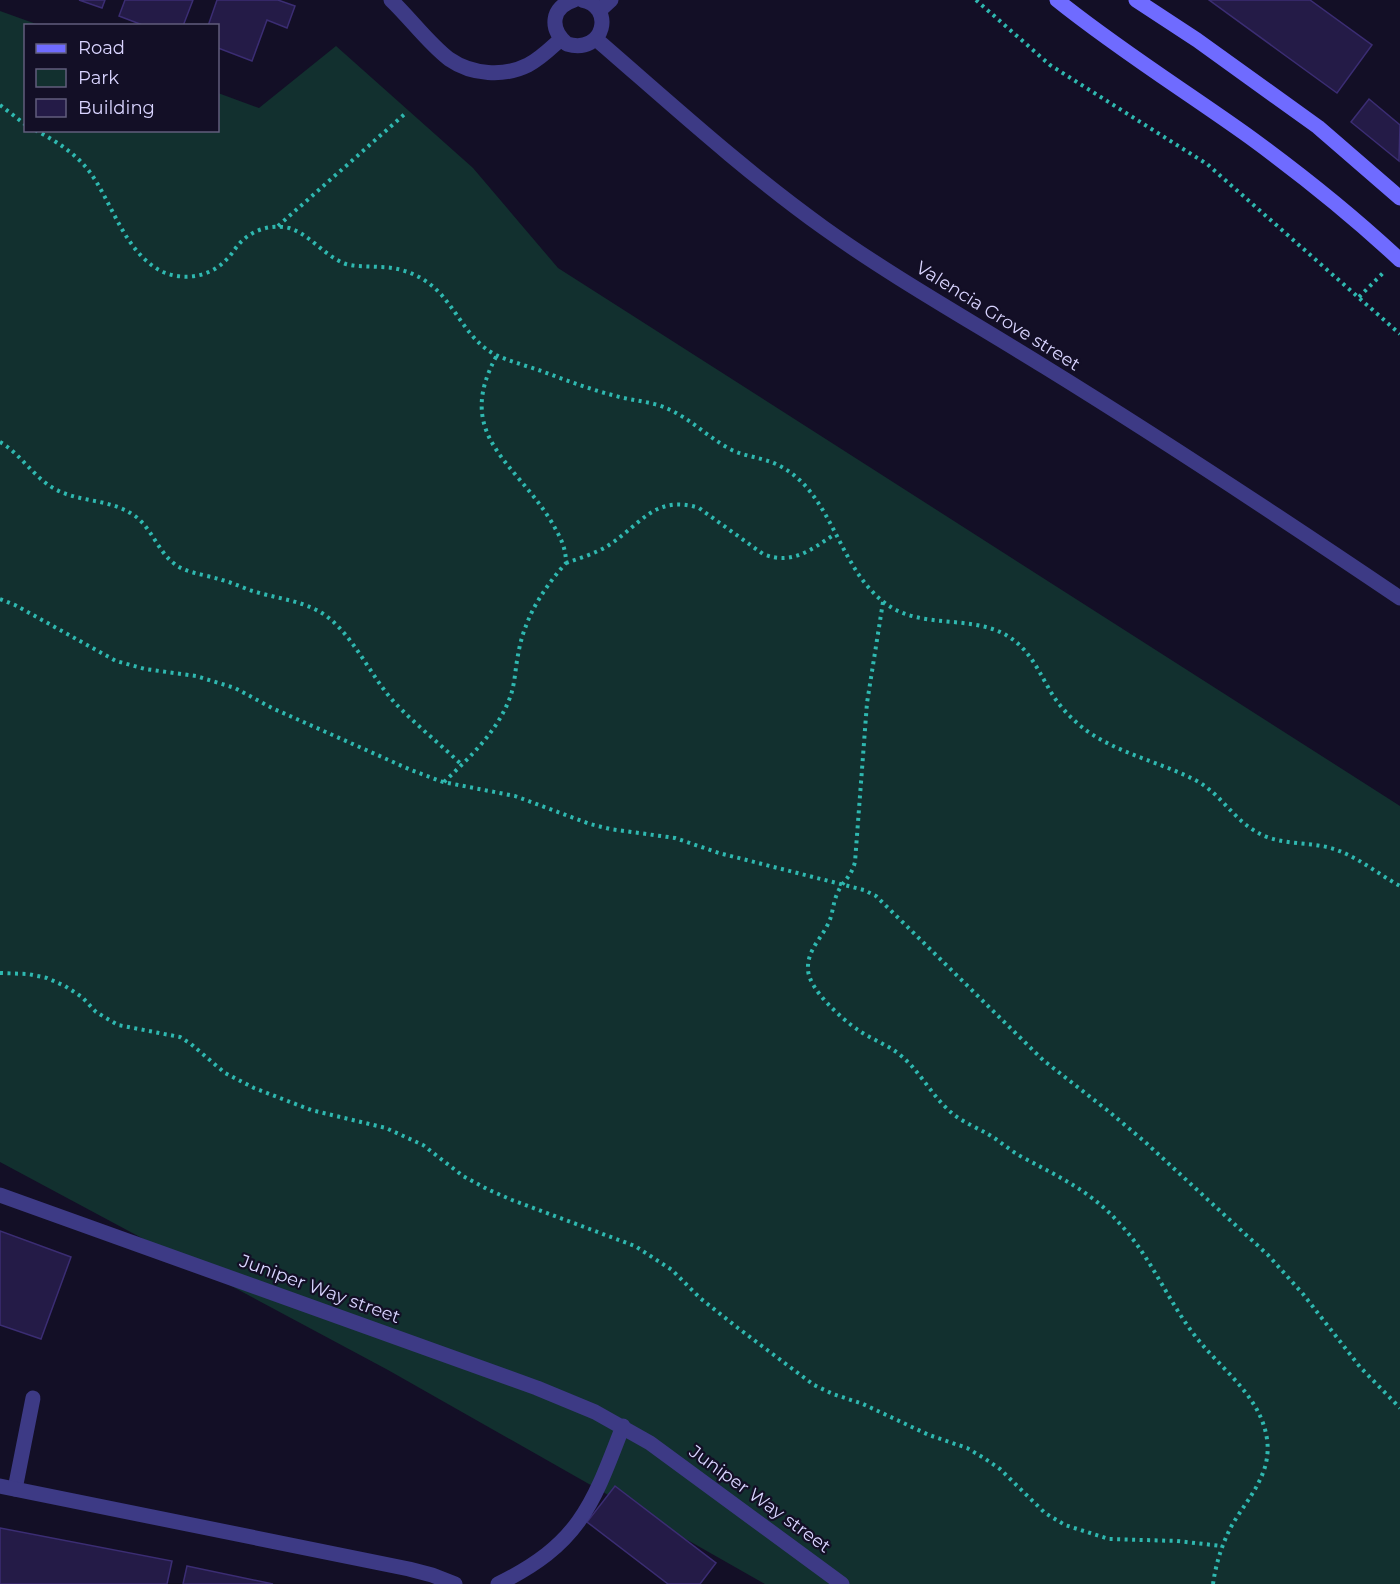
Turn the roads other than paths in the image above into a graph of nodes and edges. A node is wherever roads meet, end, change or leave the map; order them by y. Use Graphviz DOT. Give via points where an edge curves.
graph roads {
  1 [pos="391,0"];
  2 [pos="583,0"];
  3 [pos="611,0"];
  4 [pos="1057,0"];
  5 [pos="1136,0"];
  6 [pos="599,11"];
  7 [pos="561,39"];
  8 [pos="596,39"];
  9 [pos="1400,198"];
  10 [pos="1399,259"];
  11 [pos="1400,598"];
  12 [pos="0,1195"];
  13 [pos="33,1398"];
  14 [pos="623,1426"];
  15 [pos="7,1487"];
  16 [pos="454,1584"];
  17 [pos="498,1584"];
  18 [pos="842,1584"];
  1 -- 7 [label="street" via="450,60 469,69 489,73 510,71 529,64"];
  2 -- 6 [label="street"];
  2 -- 7 [label="street" via="564,4 555,17"];
  3 -- 6 [label="street"];
  4 -- 10 [label="street" via="1252,138"];
  5 -- 9 [label="street" via="1318,128"];
  6 -- 8 [label="street" via="602,25"];
  7 -- 8 [label="street" via="574,46"];
  8 -- 11 [label="street, Valencia Grove street" via="736,160 824,228"];
  12 -- 14 [label="street, Juniper Way street" via="537,1388"];
  13 -- 15 [label="street"];
  14 -- 17 [label="street" via="601,1484 575,1527 539,1561"];
  14 -- 18 [label="street, Juniper Way street"];
  15 -- 16 [label="street" via="410,1569"];
}
